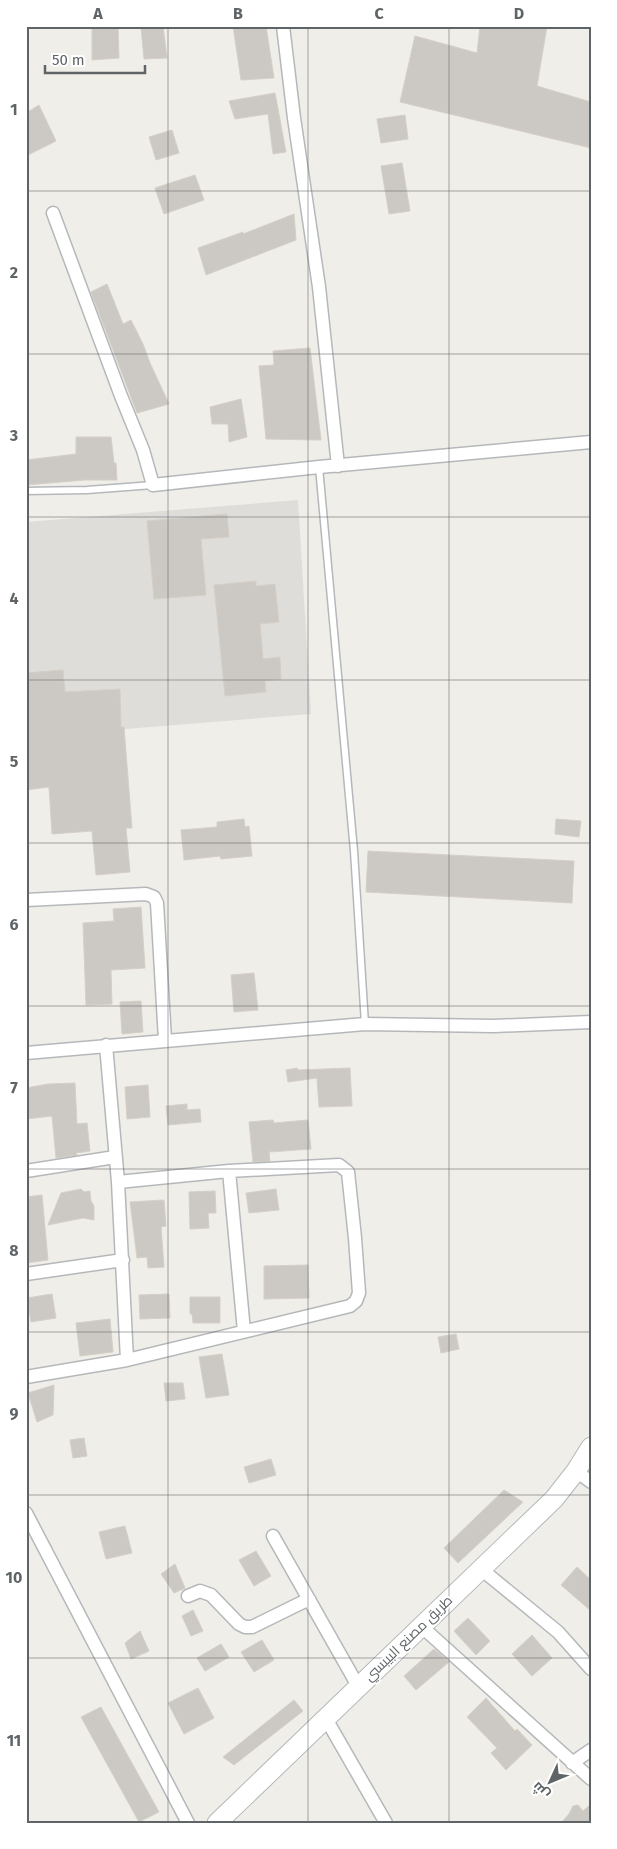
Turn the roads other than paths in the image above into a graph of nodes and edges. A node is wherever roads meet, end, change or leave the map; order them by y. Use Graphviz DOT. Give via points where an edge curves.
graph roads {
  1 [pos="283,26"];
  2 [pos="53,213"];
  3 [pos="591,442"];
  4 [pos="338,466"];
  5 [pos="319,467"];
  6 [pos="153,485"];
  7 [pos="26,491"];
  8 [pos="26,900"];
  9 [pos="591,1022"];
  10 [pos="365,1024"];
  11 [pos="165,1040"];
  12 [pos="106,1045"];
  13 [pos="26,1053"];
  14 [pos="115,1157"];
  15 [pos="26,1171"];
  16 [pos="229,1171"];
  17 [pos="118,1182"];
  18 [pos="123,1260"];
  19 [pos="26,1274"];
  20 [pos="244,1331"];
  21 [pos="127,1360"];
  22 [pos="26,1377"];
  23 [pos="591,1447"];
  24 [pos="583,1477"];
  25 [pos="26,1513"];
  26 [pos="273,1536"];
  27 [pos="481,1568"];
  28 [pos="188,1596"];
  29 [pos="309,1599"];
  30 [pos="421,1626"];
  31 [pos="591,1669"];
  32 [pos="358,1686"];
  33 [pos="325,1717"];
  34 [pos="591,1750"];
  35 [pos="572,1764"];
  36 [pos="591,1779"];
  37 [pos="188,1823"];
  38 [pos="217,1823"];
  39 [pos="386,1823"];
  1 -- 4 [label="street" via="319,287"];
  2 -- 6 [label="street" via="143,450"];
  3 -- 4 [label="street"];
  4 -- 5 [label="street"];
  5 -- 6 [label="street"];
  5 -- 10 [label="lane" via="354,851"];
  6 -- 7 [label="lane"];
  8 -- 11 [label="street" via="146,894 154,897 157,903"];
  9 -- 10 [label="street" via="494,1026"];
  10 -- 11 [label="street"];
  11 -- 12 [label="street"];
  12 -- 13 [label="street"];
  12 -- 14 [label="street"];
  14 -- 15 [label="street"];
  14 -- 17 [label="street"];
  16 -- 17 [label="street"];
  16 -- 20 [label="street"];
  16 -- 20 [label="street" via="339,1165 348,1172 355,1238 359,1293 356,1301 350,1306"];
  17 -- 18 [label="street"];
  18 -- 19 [label="street"];
  18 -- 21 [label="street"];
  20 -- 21 [label="street"];
  21 -- 22 [label="street"];
  23 -- 24 [label="main road, طريق مصنع البيبسي"];
  24 -- 27 [label="main road, طريق مصنع البيبسي" via="554,1499"];
  25 -- 37 [label="street"];
  26 -- 29 [label="street"];
  27 -- 30 [label="main road, طريق مصنع البيبسي"];
  27 -- 31 [label="street" via="558,1632"];
  28 -- 29 [label="street" via="206,1592 245,1628"];
  29 -- 32 [label="street"];
  30 -- 32 [label="main road, طريق مصنع البيبسي"];
  30 -- 35 [label="street"];
  32 -- 33 [label="main road, طريق مصنع البيبسي"];
  33 -- 38 [label="main road, طريق مصنع البيبسي"];
  33 -- 39 [label="street"];
  34 -- 35 [label="street"];
  35 -- 36 [label="street"];
}
